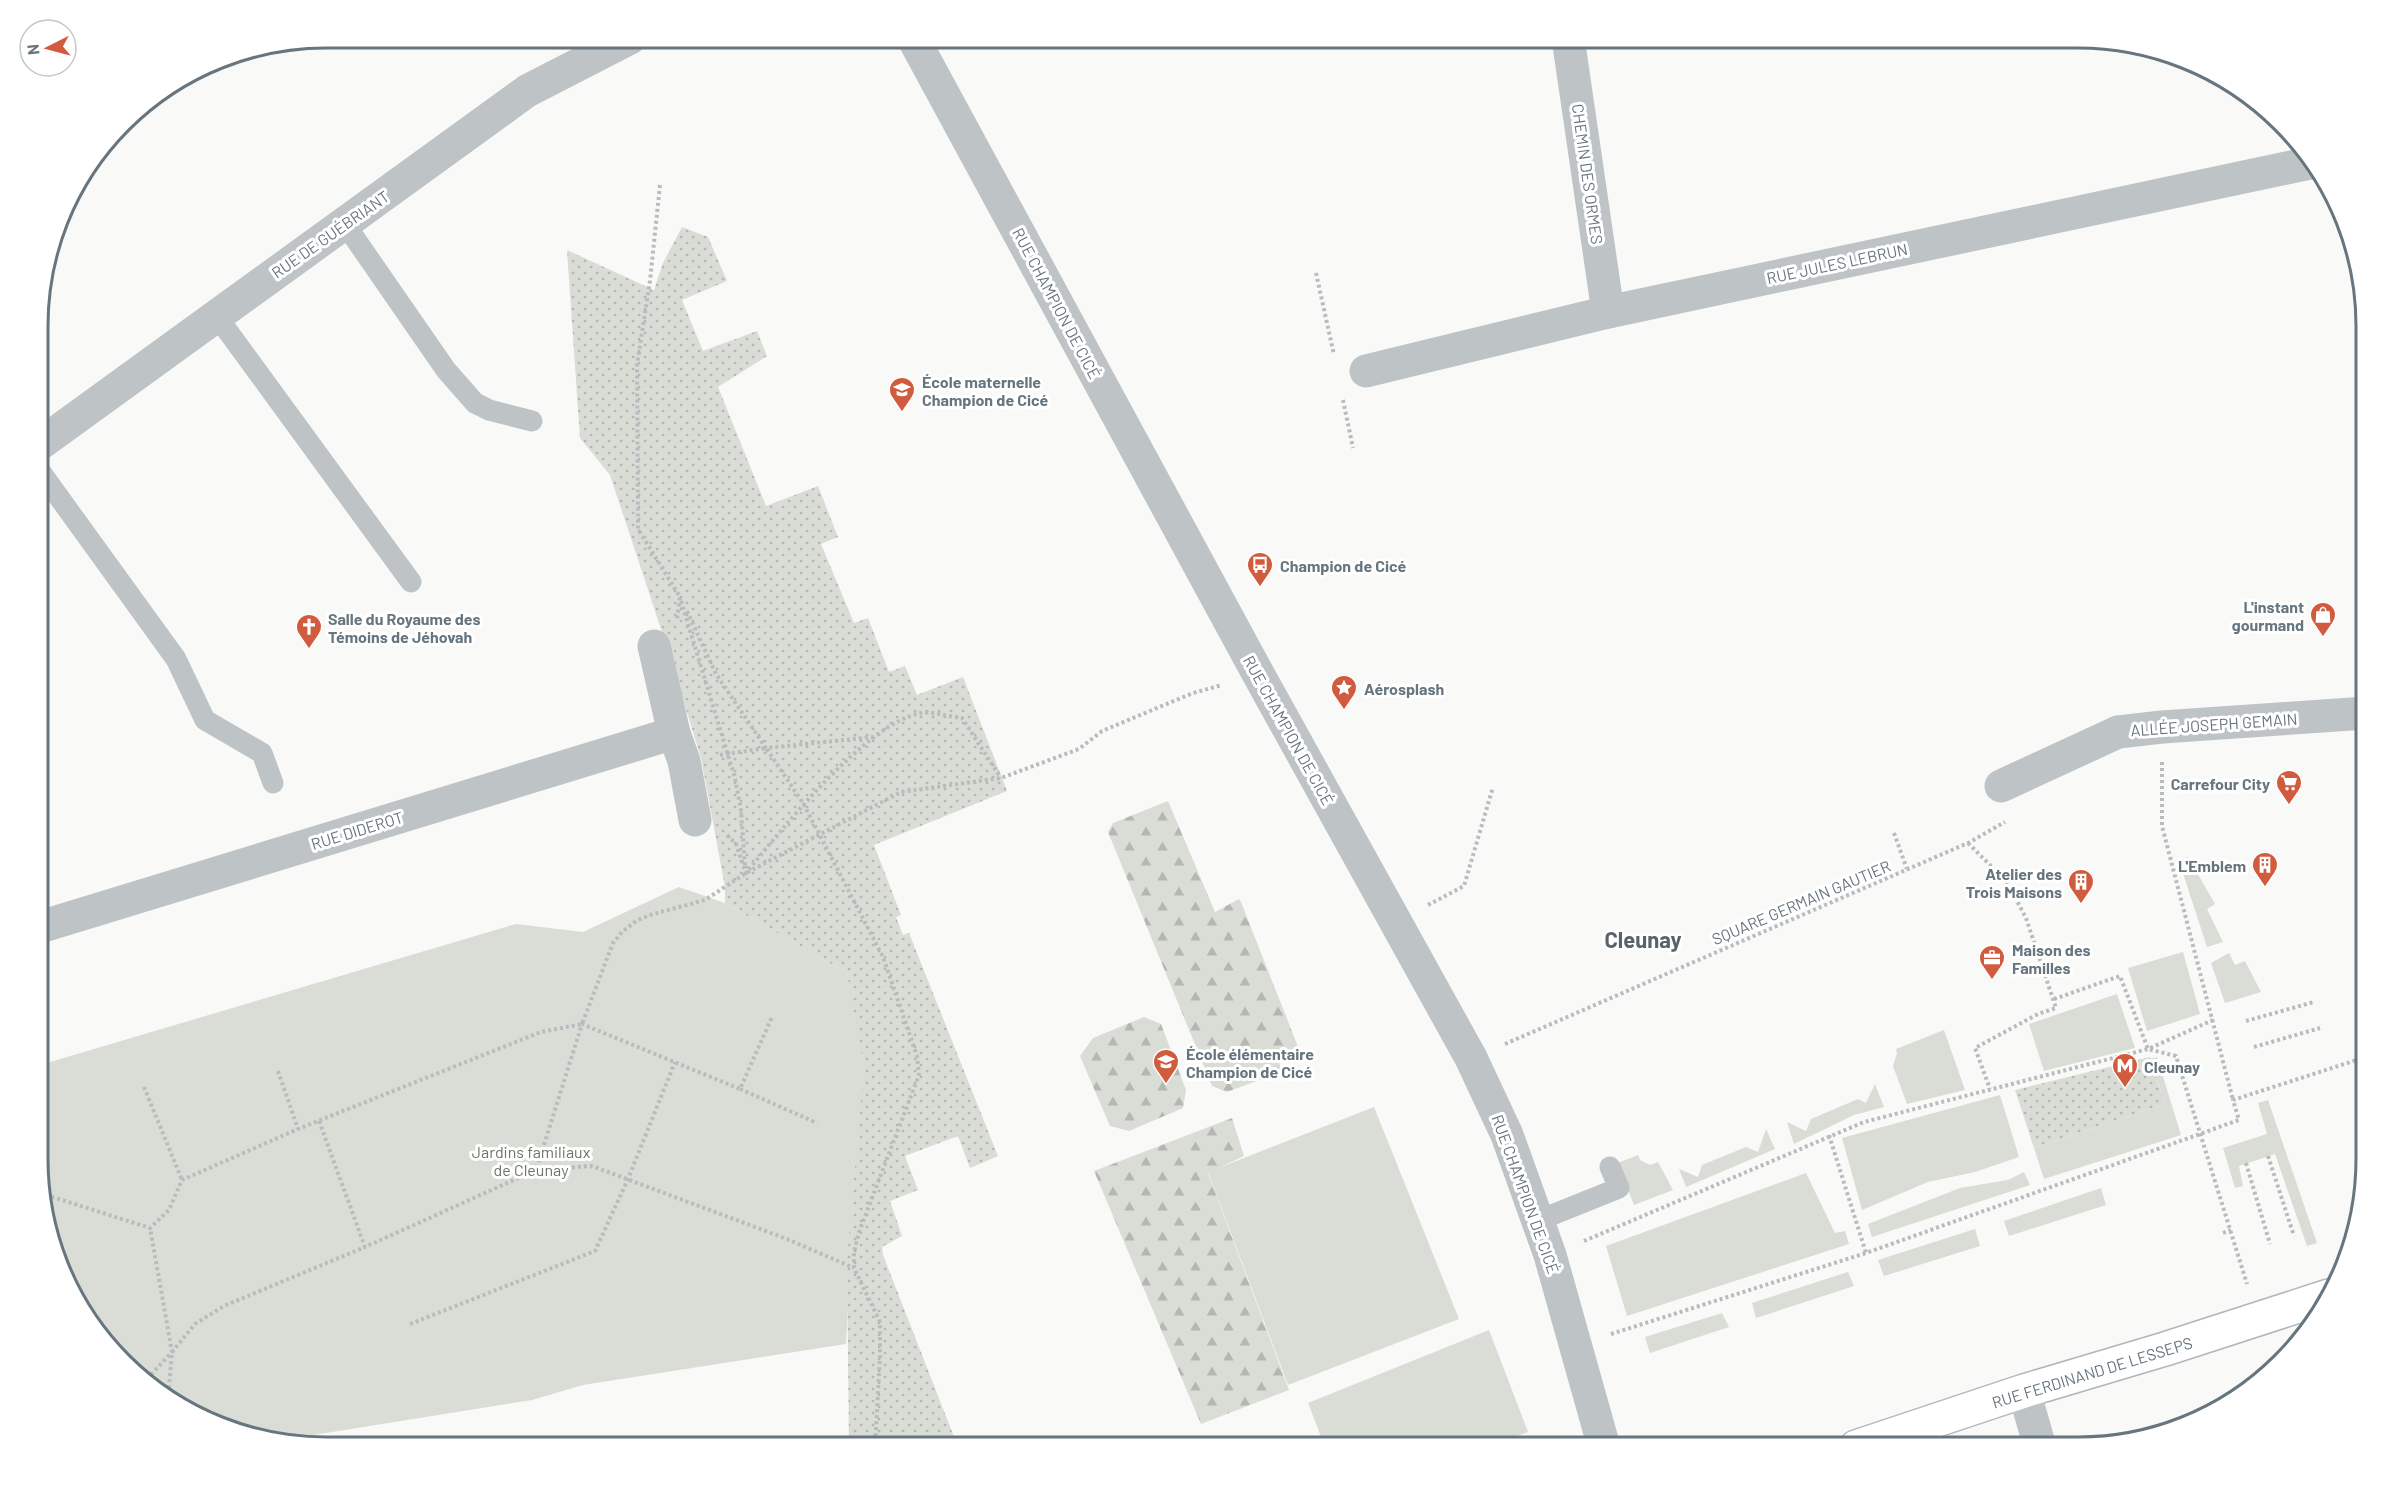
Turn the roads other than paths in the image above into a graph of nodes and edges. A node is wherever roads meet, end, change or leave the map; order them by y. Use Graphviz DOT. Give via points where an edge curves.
graph roads {
  1 [pos="611,48"];
  2 [pos="918,48"];
  3 [pos="1569,48"];
  4 [pos="2304,164"];
  5 [pos="345,224"];
  6 [pos="1608,312"];
  7 [pos="216,315"];
  8 [pos="1351,368"];
  9 [pos="532,421"];
  10 [pos="48,438"];
  11 [pos="48,482"];
  12 [pos="411,582"];
  13 [pos="654,646"];
  14 [pos="2356,714"];
  15 [pos="679,747"];
  16 [pos="273,783"];
  17 [pos="2001,786"];
  18 [pos="694,820"];
  19 [pos="48,925"];
  20 [pos="1610,1167"];
  21 [pos="1537,1221"];
  22 [pos="2318,1299"];
  23 [pos="2024,1391"];
  24 [pos="1601,1437"];
  25 [pos="1886,1437"];
  26 [pos="2037,1437"];
  1 -- 5 [label="street, RUE DE GUÉBRIANT" via="527,91"];
  2 -- 21 [label="street, RUE CHAMPION DE CICÉ" via="1471,1058 1507,1135"];
  3 -- 6 [label="street, CHEMIN DES ORMES"];
  4 -- 6 [label="street, RUE JULES LEBRUN"];
  5 -- 7 [label="street, RUE DE GUÉBRIANT"];
  5 -- 9 [label="lane" via="446,370 475,403"];
  6 -- 8 [label="street, RUE JULES LEBRUN"];
  7 -- 10 [label="street, RUE DE GUÉBRIANT"];
  7 -- 12 [label="lane"];
  11 -- 16 [label="lane" via="176,659 205,720 262,753"];
  13 -- 15 [label="street"];
  14 -- 17 [label="street, ALLÉE JOSEPH GEMAIN" via="2118,732"];
  15 -- 18 [label="street"];
  15 -- 19 [label="street, RUE DIDEROT"];
  20 -- 21 [label="lane" via="1618,1188"];
  21 -- 24 [label="street, RUE CHAMPION DE CICÉ"];
  22 -- 23 [label="main road, RUE FERDINAND DE LESSEPS"];
  23 -- 25 [label="main road, RUE FERDINAND DE LESSEPS"];
  23 -- 26 [label="street"];
}
